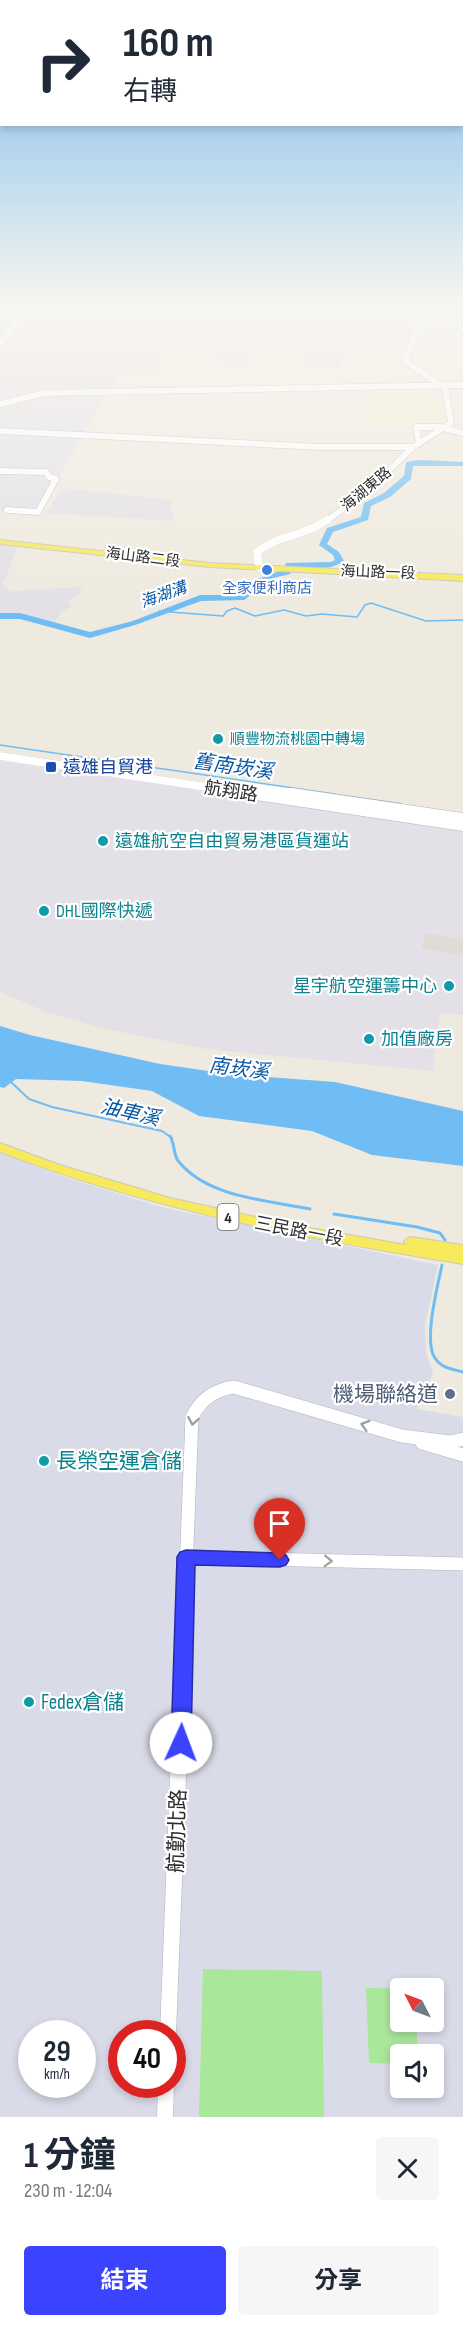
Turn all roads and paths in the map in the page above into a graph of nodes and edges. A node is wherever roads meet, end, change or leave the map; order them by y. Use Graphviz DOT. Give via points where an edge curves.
graph roads {
  1 [pos="450,404"];
  2 [pos="447,428"];
  3 [pos="0,431"];
  4 [pos="463,433"];
  5 [pos="416,445"];
  6 [pos="0,471"];
  7 [pos="7,510"];
  8 [pos="0,542"];
  9 [pos="259,567"];
  10 [pos="289,568"];
  11 [pos="463,578"];
  12 [pos="0,750"];
  13 [pos="0,756"];
  14 [pos="463,818"];
  15 [pos="463,826"];
  16 [pos="0,1139"];
  17 [pos="0,1147"];
  18 [pos="463,1250"];
  19 [pos="463,1259"];
  20 [pos="402,1436"];
  21 [pos="463,1439"];
  22 [pos="463,1455"];
  23 [pos="186,1557"];
  24 [pos="463,1564"];
  25 [pos="169,2020"];
  26 [pos="166,2098"];
  27 [pos="165,2117"];
  1 -- 2 [label="street" via="453,415"];
  2 -- 4 [label="street"];
  2 -- 5 [label="street, 海湖東路"];
  2 -- 5 [label="street" via="417,427"];
  3 -- 5 [label="street" via="321,447"];
  5 -- 9 [label="street, 海湖東路" via="368,491 315,529 264,544 257,552"];
  6 -- 7 [label="street" via="46,472 56,479 38,512"];
  8 -- 9 [label="main road, 海山路二段"];
  9 -- 10 [label="main road, 海山路二段"];
  10 -- 11 [label="main road, 海山路一段"];
  12 -- 14 [label="street, 航翔路"];
  13 -- 15 [label="street, 航翔路"];
  16 -- 18 [label="main road, 三民路一段 / 4" via="69,1165 191,1202 315,1228"];
  17 -- 19 [label="main road, 三民路一段 / 4" via="112,1187 228,1217"];
  20 -- 21 [label="street, 航勤北路" via="450,1442"];
  20 -- 22 [label="street"];
  20 -- 23 [label="street, 航勤北路, one-way" via="248,1390 222,1388 211,1393 192,1417"];
  23 -- 24 [label="street, one-way"];
  23 -- 25 [label="street, 航勤北路"];
  26 -- 27 [label="street"];
}
